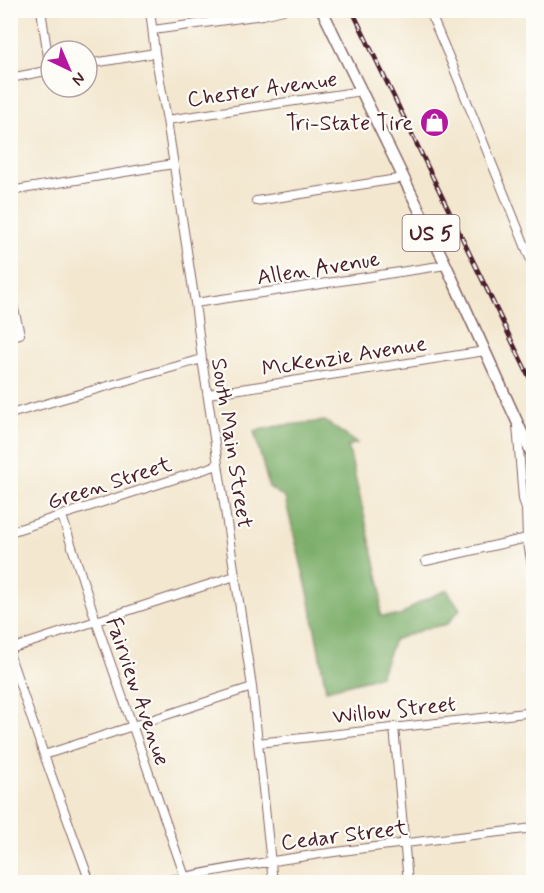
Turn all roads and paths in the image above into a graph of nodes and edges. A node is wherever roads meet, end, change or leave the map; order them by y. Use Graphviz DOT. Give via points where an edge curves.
graph roads {
  1 [pos="41,10"];
  2 [pos="150,10"];
  3 [pos="283,10"];
  4 [pos="322,10"];
  5 [pos="429,10"];
  6 [pos="153,30"];
  7 [pos="45,39"];
  8 [pos="155,53"];
  9 [pos="99,62"];
  10 [pos="39,72"];
  11 [pos="10,78"];
  12 [pos="362,92"];
  13 [pos="167,120"];
  14 [pos="173,164"];
  15 [pos="404,178"];
  16 [pos="10,191"];
  17 [pos="256,201"];
  18 [pos="446,266"];
  19 [pos="534,267"];
  20 [pos="10,293"];
  21 [pos="195,303"];
  22 [pos="10,337"];
  23 [pos="485,351"];
  24 [pos="202,359"];
  25 [pos="208,394"];
  26 [pos="10,414"];
  27 [pos="516,422"];
  28 [pos="534,459"];
  29 [pos="218,465"];
  30 [pos="534,500"];
  31 [pos="526,509"];
  32 [pos="62,516"];
  33 [pos="10,532"];
  34 [pos="527,538"];
  35 [pos="426,561"];
  36 [pos="235,576"];
  37 [pos="534,576"];
  38 [pos="96,621"];
  39 [pos="10,649"];
  40 [pos="10,656"];
  41 [pos="252,687"];
  42 [pos="534,712"];
  43 [pos="133,726"];
  44 [pos="394,727"];
  45 [pos="258,742"];
  46 [pos="44,755"];
  47 [pos="534,828"];
  48 [pos="404,844"];
  49 [pos="271,861"];
  50 [pos="184,877"];
  51 [pos="90,882"];
  52 [pos="161,882"];
  53 [pos="273,882"];
  54 [pos="408,882"];
  1 -- 7 [label="street"];
  2 -- 6 [label="street, South Main Street"];
  3 -- 6 [label="street"];
  4 -- 12 [label="main road, US 5"];
  5 -- 19 [label="street"];
  6 -- 8 [label="street, South Main Street"];
  8 -- 9 [label="street"];
  8 -- 13 [label="street, South Main Street"];
  10 -- 11 [label="street"];
  12 -- 13 [label="street, Chester Avenue"];
  12 -- 15 [label="main road, US 5"];
  13 -- 14 [label="street, South Main Street"];
  14 -- 16 [label="street"];
  14 -- 21 [label="street, South Main Street"];
  15 -- 17 [label="street"];
  15 -- 18 [label="main road, US 5"];
  18 -- 21 [label="street, Allen Avenue"];
  18 -- 23 [label="main road, US 5"];
  20 -- 22 [label="street" via="20,334"];
  21 -- 24 [label="street, South Main Street"];
  23 -- 25 [label="street, McKenzie Avenue"];
  23 -- 27 [label="main road, US 5"];
  24 -- 25 [label="street, South Main Street"];
  24 -- 26 [label="street"];
  25 -- 29 [label="street, South Main Street"];
  27 -- 28 [label="main road, US 5"];
  27 -- 31 [label="street"];
  29 -- 32 [label="street, Green Street"];
  29 -- 36 [label="street, South Main Street"];
  30 -- 31 [label="street"];
  31 -- 34 [label="street"];
  32 -- 33 [label="street, Green Street"];
  32 -- 38 [label="street, Fairview Avenue"];
  34 -- 35 [label="street"];
  34 -- 37 [label="street"];
  36 -- 38 [label="street"];
  36 -- 41 [label="street, South Main Street"];
  38 -- 39 [label="street"];
  38 -- 43 [label="street, Fairview Avenue"];
  40 -- 46 [label="street"];
  41 -- 43 [label="street"];
  41 -- 45 [label="street, South Main Street"];
  42 -- 44 [label="street, Willow Street"];
  43 -- 46 [label="street"];
  43 -- 50 [label="street, Fairview Avenue"];
  44 -- 45 [label="street, Willow Street"];
  44 -- 48 [label="street"];
  45 -- 49 [label="street, South Main Street"];
  46 -- 51 [label="street"];
  47 -- 48 [label="street, Cedar Street"];
  48 -- 49 [label="street, Cedar Street"];
  48 -- 54 [label="street"];
  49 -- 50 [label="street, Cedar Street"];
  49 -- 53 [label="street, South Main Street"];
  50 -- 52 [label="street, Cedar Street"];
}
